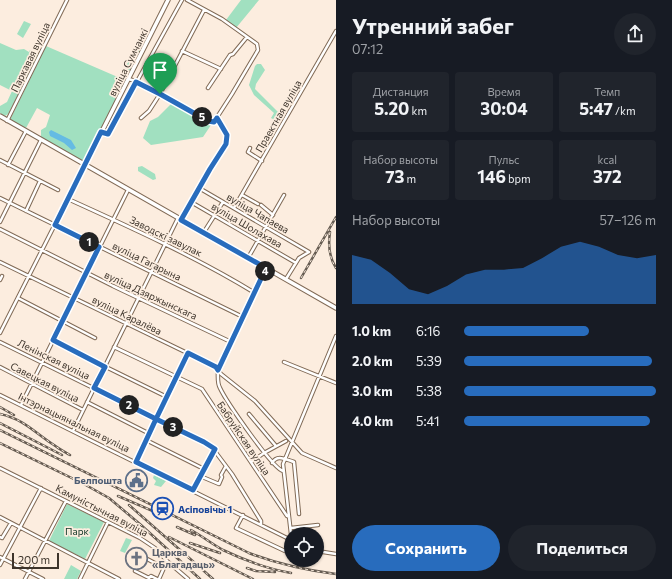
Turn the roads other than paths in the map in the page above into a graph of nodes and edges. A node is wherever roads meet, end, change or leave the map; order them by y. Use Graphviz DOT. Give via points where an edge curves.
graph roads {
  1 [pos="67,0"];
  2 [pos="168,0"];
  3 [pos="182,0"];
  4 [pos="187,0"];
  5 [pos="204,10"];
  6 [pos="336,31"];
  7 [pos="247,37"];
  8 [pos="182,50"];
  9 [pos="221,70"];
  10 [pos="128,79"];
  11 [pos="136,82"];
  12 [pos="208,88"];
  13 [pos="160,94"];
  14 [pos="0,116"];
  15 [pos="141,118"];
  16 [pos="217,118"];
  17 [pos="7,121"];
  18 [pos="26,131"];
  19 [pos="101,132"];
  20 [pos="41,140"];
  21 [pos="250,148"];
  22 [pos="0,160"];
  23 [pos="262,161"];
  24 [pos="8,165"];
  25 [pos="85,165"];
  26 [pos="24,173"];
  27 [pos="40,181"];
  28 [pos="198,188"];
  29 [pos="58,190"];
  30 [pos="128,190"];
  31 [pos="242,195"];
  32 [pos="284,195"];
  33 [pos="0,198"];
  34 [pos="68,199"];
  35 [pos="191,202"];
  36 [pos="223,202"];
  37 [pos="10,203"];
  38 [pos="234,208"];
  39 [pos="26,211"];
  40 [pos="273,215"];
  41 [pos="214,216"];
  42 [pos="113,219"];
  43 [pos="180,219"];
  44 [pos="0,222"];
  45 [pos="55,225"];
  46 [pos="266,227"];
  47 [pos="0,229"];
  48 [pos="204,233"];
  49 [pos="258,241"];
  50 [pos="164,244"];
  51 [pos="99,247"];
  52 [pos="42,251"];
  53 [pos="248,258"];
  54 [pos="0,262"];
  55 [pos="296,262"];
  56 [pos="266,268"];
  57 [pos="151,271"];
  58 [pos="87,273"];
  59 [pos="2,276"];
  60 [pos="29,276"];
  61 [pos="286,279"];
  62 [pos="0,280"];
  63 [pos="255,292"];
  64 [pos="18,298"];
  65 [pos="74,298"];
  66 [pos="138,298"];
  67 [pos="336,308"];
  68 [pos="243,317"];
  69 [pos="63,321"];
  70 [pos="126,323"];
  71 [pos="0,333"];
  72 [pos="336,336"];
  73 [pos="95,338"];
  74 [pos="53,340"];
  75 [pos="0,342"];
  76 [pos="231,342"];
  77 [pos="114,347"];
  78 [pos="188,353"];
  79 [pos="42,362"];
  80 [pos="284,362"];
  81 [pos="0,367"];
  82 [pos="105,367"];
  83 [pos="218,370"];
  84 [pos="319,375"];
  85 [pos="177,377"];
  86 [pos="336,382"];
  87 [pos="31,384"];
  88 [pos="94,388"];
  89 [pos="0,395"];
  90 [pos="167,397"];
  91 [pos="87,402"];
  92 [pos="20,405"];
  93 [pos="83,410"];
  94 [pos="249,414"];
  95 [pos="156,419"];
  96 [pos="73,430"];
  97 [pos="150,434"];
  98 [pos="146,440"];
  99 [pos="286,441"];
  100 [pos="291,442"];
  101 [pos="276,446"];
  102 [pos="215,449"];
  103 [pos="264,453"];
  104 [pos="285,458"];
  105 [pos="136,462"];
  106 [pos="251,462"];
  107 [pos="272,463"];
  108 [pos="226,466"];
  109 [pos="336,468"];
  110 [pos="0,469"];
  111 [pos="204,469"];
  112 [pos="283,471"];
  113 [pos="200,476"];
  114 [pos="41,488"];
  115 [pos="193,490"];
  116 [pos="66,501"];
  117 [pos="298,514"];
  118 [pos="243,515"];
  119 [pos="0,517"];
  120 [pos="290,517"];
  121 [pos="108,522"];
  122 [pos="11,523"];
  123 [pos="261,524"];
  124 [pos="318,525"];
  125 [pos="20,527"];
  126 [pos="291,527"];
  127 [pos="300,527"];
  128 [pos="284,536"];
  129 [pos="0,537"];
  130 [pos="45,540"];
  131 [pos="284,551"];
  132 [pos="324,552"];
  133 [pos="136,553"];
  134 [pos="336,554"];
  135 [pos="2,558"];
  136 [pos="168,562"];
  137 [pos="88,563"];
  138 [pos="0,565"];
  139 [pos="164,568"];
  140 [pos="135,571"];
  141 [pos="29,572"];
  142 [pos="26,579"];
  143 [pos="43,579"];
  144 [pos="80,579"];
  145 [pos="119,579"];
  146 [pos="158,579"];
  147 [pos="188,579"];
  1 -- 17 [label="street, Паркавая вуліца"];
  2 -- 10 [label="main road, вуліца Сумчанкі"];
  3 -- 11 [label="street, вуліца Сумчанкі"];
  4 -- 5 [label="street"];
  5 -- 7 [label="street"];
  5 -- 8 [label="street"];
  6 -- 23 [label="street, Праектная вуліца"];
  7 -- 9 [label="street" via="230,55"];
  7 -- 16 [label="street" via="257,44 258,50"];
  8 -- 9 [label="street"];
  8 -- 13 [label="street"];
  9 -- 12 [label="street"];
  10 -- 11 [label="street"];
  10 -- 19 [label="main road, вуліца Сумчанкі"];
  11 -- 13 [label="street"];
  11 -- 19 [label="street, вуліца Сумчанкі" via="108,134"];
  13 -- 15 [label="street"];
  13 -- 16 [label="street" via="208,121 214,122"];
  14 -- 17 [label="main road"];
  16 -- 28 [label="street" via="227,135 226,144"];
  17 -- 18 [label="main road"];
  18 -- 20 [label="main road"];
  18 -- 24 [label="street"];
  19 -- 25 [label="main road, вуліца Сумчанкі"];
  20 -- 25 [label="main road"];
  20 -- 26 [label="street"];
  21 -- 23 [label="street" via="248,152"];
  22 -- 24 [label="street"];
  23 -- 31 [label="street, Праектная вуліца"];
  24 -- 26 [label="street"];
  25 -- 30 [label="main road"];
  25 -- 34 [label="street, вуліца Сумчанкі"];
  26 -- 27 [label="street"];
  26 -- 37 [label="street"];
  27 -- 29 [label="street"];
  27 -- 39 [label="street"];
  28 -- 35 [label="street"];
  28 -- 36 [label="street, вуліца Чапаева"];
  30 -- 42 [label="street"];
  30 -- 43 [label="main road"];
  31 -- 38 [label="street, Праектная вуліца"];
  31 -- 40 [label="street"];
  32 -- 40 [label="street"];
  33 -- 37 [label="street, вуліца Гагарына"];
  34 -- 42 [label="street, Заводскі завулак"];
  34 -- 45 [label="street, вуліца Сумчанкі"];
  35 -- 41 [label="street, вуліца Шолахава"];
  35 -- 43 [label="street"];
  36 -- 38 [label="street, вуліца Чапаева"];
  36 -- 41 [label="street"];
  37 -- 39 [label="street, вуліца Гагарына"];
  37 -- 44 [label="street"];
  38 -- 46 [label="street, вуліца Чапаева"];
  39 -- 45 [label="street, вуліца Гагарына"];
  40 -- 46 [label="street"];
  41 -- 48 [label="street"];
  41 -- 49 [label="street, вуліца Шолахава"];
  42 -- 50 [label="street, Заводскі завулак"];
  42 -- 51 [label="street"];
  43 -- 48 [label="main road"];
  43 -- 50 [label="street"];
  45 -- 51 [label="street, вуліца Гагарына"];
  45 -- 52 [label="street, вуліца Сумчанкі"];
  46 -- 49 [label="street"];
  46 -- 55 [label="street, вуліца Чапаева" via="309,252"];
  47 -- 52 [label="street, вуліца Дзяржынскага"];
  48 -- 53 [label="main road"];
  49 -- 53 [label="street"];
  49 -- 55 [label="street, вуліца Шолахава"];
  50 -- 57 [label="street"];
  50 -- 63 [label="street, Заводскі завулак"];
  51 -- 57 [label="street, вуліца Гагарына"];
  51 -- 58 [label="street"];
  52 -- 58 [label="street, вуліца Дзяржынскага"];
  52 -- 60 [label="street, вуліца Сумчанкі"];
  53 -- 56 [label="main road"];
  54 -- 60 [label="street, вуліца Каралёва"];
  55 -- 61 [label="street"];
  56 -- 61 [label="main road"];
  56 -- 63 [label="street"];
  57 -- 66 [label="street"];
  57 -- 68 [label="street, вуліца Гагарына"];
  58 -- 65 [label="street"];
  58 -- 66 [label="street, вуліца Дзяржынскага"];
  59 -- 62 [label="street"];
  60 -- 64 [label="street, вуліца Сумчанкі"];
  60 -- 65 [label="street, вуліца Каралёва"];
  61 -- 67 [label="main road"];
  63 -- 68 [label="street"];
  64 -- 69 [label="street"];
  64 -- 71 [label="street, вуліца Сумчанкі"];
  65 -- 69 [label="street"];
  65 -- 70 [label="street, вуліца Каралёва"];
  66 -- 70 [label="street"];
  66 -- 76 [label="street, вуліца Дзяржынскага"];
  68 -- 76 [label="street"];
  69 -- 73 [label="street"];
  69 -- 74 [label="street"];
  70 -- 77 [label="street"];
  70 -- 78 [label="street, вуліца Каралёва"];
  72 -- 84 [label="street"];
  74 -- 79 [label="street"];
  74 -- 82 [label="street"];
  75 -- 79 [label="street, Ленінская вуліца"];
  76 -- 83 [label="street"];
  77 -- 82 [label="street"];
  77 -- 85 [label="street, Бабруйская вуліца"];
  78 -- 83 [label="street, вуліца Каралёва"];
  78 -- 85 [label="street"];
  79 -- 87 [label="street"];
  79 -- 88 [label="street, Ленінская вуліца"];
  80 -- 84 [label="street"];
  81 -- 87 [label="street, Савецкая вуліца"];
  82 -- 88 [label="street"];
  82 -- 90 [label="street"];
  83 -- 100 [label="street, вуліца Каралёва" via="260,406"];
  83 -- 103 [label="street" via="220,388"];
  84 -- 86 [label="street"];
  84 -- 100 [label="street"];
  85 -- 90 [label="street"];
  85 -- 106 [label="street, Бабруйская вуліца" via="202,389"];
  87 -- 92 [label="street"];
  87 -- 93 [label="street, Савецкая вуліца"];
  88 -- 91 [label="street"];
  88 -- 95 [label="street, Ленінская вуліца"];
  89 -- 92 [label="street, Інтэрнацыянальная вуліца"];
  90 -- 95 [label="street"];
  91 -- 93 [label="street"];
  91 -- 97 [label="street, Савецкая вуліца"];
  92 -- 96 [label="street, Інтэрнацыянальная вуліца"];
  93 -- 96 [label="street"];
  94 -- 101 [label="street"];
  95 -- 97 [label="street"];
  95 -- 102 [label="street, Ленінская вуліца"];
  96 -- 105 [label="street, Інтэрнацыянальная вуліца"];
  97 -- 98 [label="street"];
  98 -- 105 [label="street"];
  98 -- 111 [label="street"];
  99 -- 101 [label="street"];
  100 -- 104 [label="street"];
  100 -- 109 [label="street, вуліца Каралёва" via="302,453"];
  101 -- 103 [label="street"];
  102 -- 108 [label="street, Ленінская вуліца"];
  102 -- 111 [label="street"];
  103 -- 106 [label="street"];
  103 -- 107 [label="street"];
  104 -- 107 [label="street" via="277,457"];
  104 -- 112 [label="street"];
  104 -- 117 [label="street" via="294,462"];
  105 -- 115 [label="street, Інтэрнацыянальная вуліца"];
  106 -- 120 [label="street, Бабруйская вуліца"];
  107 -- 112 [label="street"];
  108 -- 113 [label="street" via="219,484"];
  108 -- 123 [label="street, Ленінская вуліца"];
  110 -- 114 [label="street, Камуністычная вуліца"];
  111 -- 113 [label="street"];
  112 -- 120 [label="street"];
  113 -- 115 [label="street"];
  114 -- 116 [label="street, Камуністычная вуліца"];
  114 -- 125 [label="street"];
  115 -- 118 [label="street, Інтэрнацыянальная вуліца"];
  116 -- 121 [label="street, Камуністычная вуліца"];
  116 -- 130 [label="street"];
  118 -- 123 [label="street, Інтэрнацыянальная вуліца"];
  118 -- 131 [label="street" via="236,528"];
  119 -- 122 [label="street"];
  120 -- 126 [label="street"];
  121 -- 136 [label="street, Камуністычная вуліца" via="146,541"];
  121 -- 137 [label="street"];
  122 -- 125 [label="street"];
  122 -- 129 [label="street" via="2,538"];
  123 -- 128 [label="street, Інтэрнацыянальная вуліца"];
  124 -- 127 [label="street"];
  125 -- 130 [label="street"];
  125 -- 135 [label="street"];
  130 -- 137 [label="street"];
  130 -- 141 [label="street"];
  132 -- 134 [label="street"];
  133 -- 139 [label="street"];
  135 -- 138 [label="street"];
  135 -- 141 [label="street"];
  136 -- 139 [label="street"];
  136 -- 147 [label="street, Камуністычная вуліца"];
  137 -- 144 [label="street"];
  137 -- 145 [label="street"];
  139 -- 146 [label="street"];
  140 -- 146 [label="street" via="149,578 151,576"];
  141 -- 142 [label="street"];
  141 -- 143 [label="street"];
}
